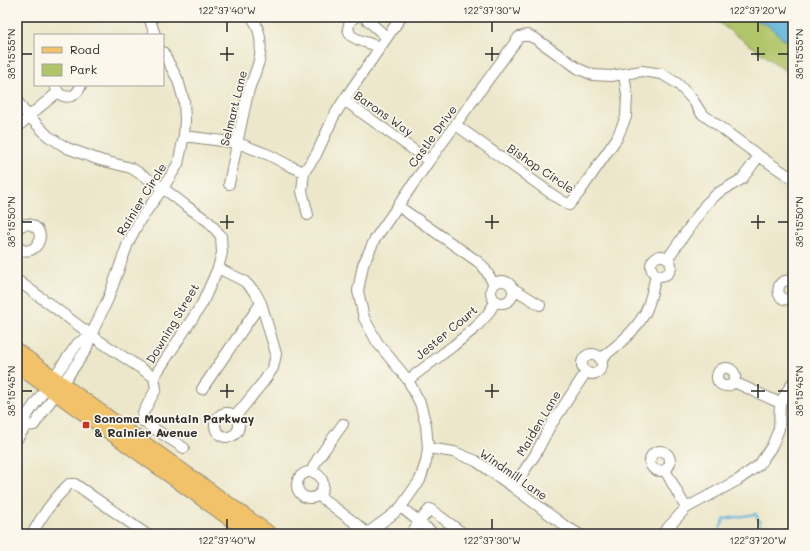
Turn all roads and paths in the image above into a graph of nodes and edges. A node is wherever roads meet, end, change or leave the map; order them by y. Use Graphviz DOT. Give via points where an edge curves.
graph roads {
  1 [pos="149,17"];
  2 [pos="252,17"];
  3 [pos="355,17"];
  4 [pos="364,17"];
  5 [pos="401,17"];
  6 [pos="155,34"];
  7 [pos="386,38"];
  8 [pos="380,47"];
  9 [pos="164,54"];
  10 [pos="624,74"];
  11 [pos="80,86"];
  12 [pos="56,88"];
  13 [pos="17,100"];
  14 [pos="344,100"];
  15 [pos="29,116"];
  16 [pos="456,125"];
  17 [pos="17,128"];
  18 [pos="184,136"];
  19 [pos="238,143"];
  20 [pos="759,156"];
  21 [pos="429,161"];
  22 [pos="304,172"];
  23 [pos="793,179"];
  24 [pos="229,184"];
  25 [pos="163,188"];
  26 [pos="398,206"];
  27 [pos="308,215"];
  28 [pos="17,229"];
  29 [pos="18,248"];
  30 [pos="668,258"];
  31 [pos="218,268"];
  32 [pos="656,275"];
  33 [pos="17,280"];
  34 [pos="793,282"];
  35 [pos="494,284"];
  36 [pos="514,290"];
  37 [pos="793,298"];
  38 [pos="496,301"];
  39 [pos="261,303"];
  40 [pos="540,305"];
  41 [pos="91,335"];
  42 [pos="17,350"];
  43 [pos="600,360"];
  44 [pos="17,366"];
  45 [pos="586,372"];
  46 [pos="154,377"];
  47 [pos="408,380"];
  48 [pos="734,382"];
  49 [pos="793,382"];
  50 [pos="55,386"];
  51 [pos="202,389"];
  52 [pos="780,403"];
  53 [pos="235,417"];
  54 [pos="17,420"];
  55 [pos="343,424"];
  56 [pos="26,426"];
  57 [pos="17,439"];
  58 [pos="184,448"];
  59 [pos="428,448"];
  60 [pos="665,470"];
  61 [pos="311,472"];
  62 [pos="513,487"];
  63 [pos="318,495"];
  64 [pos="401,507"];
  65 [pos="686,508"];
  66 [pos="419,522"];
  67 [pos="32,534"];
  68 [pos="146,534"];
  69 [pos="250,534"];
  70 [pos="271,534"];
  71 [pos="366,534"];
  72 [pos="411,534"];
  73 [pos="434,534"];
  74 [pos="464,534"];
  75 [pos="580,534"];
  76 [pos="662,534"];
  1 -- 6 [label="street"];
  2 -- 19 [label="street, Selmart Lane" via="258,26 260,57 248,91"];
  3 -- 8 [label="street" via="350,21 348,29 352,36"];
  4 -- 7 [label="street"];
  5 -- 7 [label="street"];
  7 -- 8 [label="street"];
  8 -- 14 [label="street"];
  9 -- 18 [label="street, Rainier Circle" via="178,80 184,102"];
  10 -- 16 [label="street, Castle Drive" via="593,75 536,39 527,35 518,37"];
  10 -- 16 [label="street, Bishop Circle" via="627,95 626,117 617,138 569,205"];
  10 -- 20 [label="street, Castle Drive" via="642,71 662,74 678,84 701,113"];
  11 -- 12 [label="street" via="77,93 70,96 61,95"];
  12 -- 15 [label="street"];
  13 -- 15 [label="street, Downing Street"];
  14 -- 21 [label="street, Barons Way"];
  14 -- 22 [label="street" via="316,155"];
  15 -- 17 [label="street"];
  15 -- 25 [label="street, Downing Street" via="48,136 66,148 130,168"];
  16 -- 21 [label="street, Castle Drive"];
  18 -- 19 [label="street"];
  18 -- 25 [label="street, Rainier Circle" via="178,164"];
  19 -- 22 [label="street"];
  19 -- 24 [label="street, Selmart Lane"];
  20 -- 23 [label="street, Castle Drive"];
  20 -- 30 [label="street" via="742,179 718,193 706,204"];
  21 -- 26 [label="street, Castle Drive"];
  22 -- 27 [label="street" via="302,191"];
  25 -- 31 [label="street, Downing Street" via="209,222 221,236 222,253"];
  25 -- 41 [label="street, Rainier Circle" via="140,220 128,243 108,299"];
  26 -- 35 [label="street" via="477,260"];
  26 -- 47 [label="street, Castle Drive" via="375,239 363,265 358,291 364,318 377,342"];
  28 -- 29 [label="street" via="30,225 37,229 40,237 35,248"];
  30 -- 32 [label="street" via="671,270 666,275"];
  30 -- 32 [label="street" via="658,256 653,260 651,267"];
  31 -- 39 [label="street" via="244,281"];
  31 -- 46 [label="street, Downing Street" via="202,304"];
  32 -- 43 [label="street" via="650,299 640,321"];
  33 -- 41 [label="street, Downing Street"];
  34 -- 37 [label="street" via="782,282 778,287 780,296 784,299"];
  35 -- 36 [label="street" via="501,280 506,281"];
  35 -- 38 [label="street" via="491,294"];
  36 -- 38 [label="street" via="510,300 503,303"];
  36 -- 40 [label="street"];
  38 -- 47 [label="street, Jester Court" via="488,315 475,328"];
  39 -- 51 [label="street"];
  39 -- 53 [label="street" via="276,354 273,368"];
  41 -- 46 [label="street, Downing Street"];
  41 -- 50 [label="street, Rainier Circle" via="86,350"];
  42 -- 50 [label="main road"];
  43 -- 45 [label="street" via="598,372"];
  43 -- 45 [label="street" via="596,355 586,356 582,361 582,367"];
  44 -- 50 [label="main road"];
  45 -- 62 [label="street, Maiden Lane"];
  46 -- 58 [label="street" via="156,389 142,418 144,422"];
  47 -- 59 [label="street, Castle Drive" via="420,403 426,425"];
  48 -- 52 [label="street"];
  49 -- 52 [label="street"];
  50 -- 56 [label="street, Rainier Circle" via="25,418"];
  50 -- 69 [label="main road"];
  50 -- 70 [label="main road"];
  52 -- 65 [label="street" via="779,429 772,446 759,465 738,480"];
  54 -- 56 [label="street"];
  55 -- 61 [label="street"];
  56 -- 57 [label="street, Rainier Circle"];
  59 -- 62 [label="street, Windmill Lane" via="454,452 476,461"];
  59 -- 64 [label="street, Castle Drive" via="420,480"];
  60 -- 65 [label="street"];
  61 -- 63 [label="street" via="318,474 322,480 323,487"];
  61 -- 63 [label="street" via="300,478 299,490 304,496"];
  62 -- 75 [label="street, Windmill Lane" via="565,526"];
  63 -- 71 [label="street"];
  64 -- 66 [label="street"];
  64 -- 71 [label="street, Castle Drive"];
  65 -- 76 [label="street"];
  66 -- 72 [label="street"];
  66 -- 73 [label="street"];
  66 -- 74 [label="street" via="430,509"];
  67 -- 68 [label="street" via="58,495 69,484 75,484"];
}
